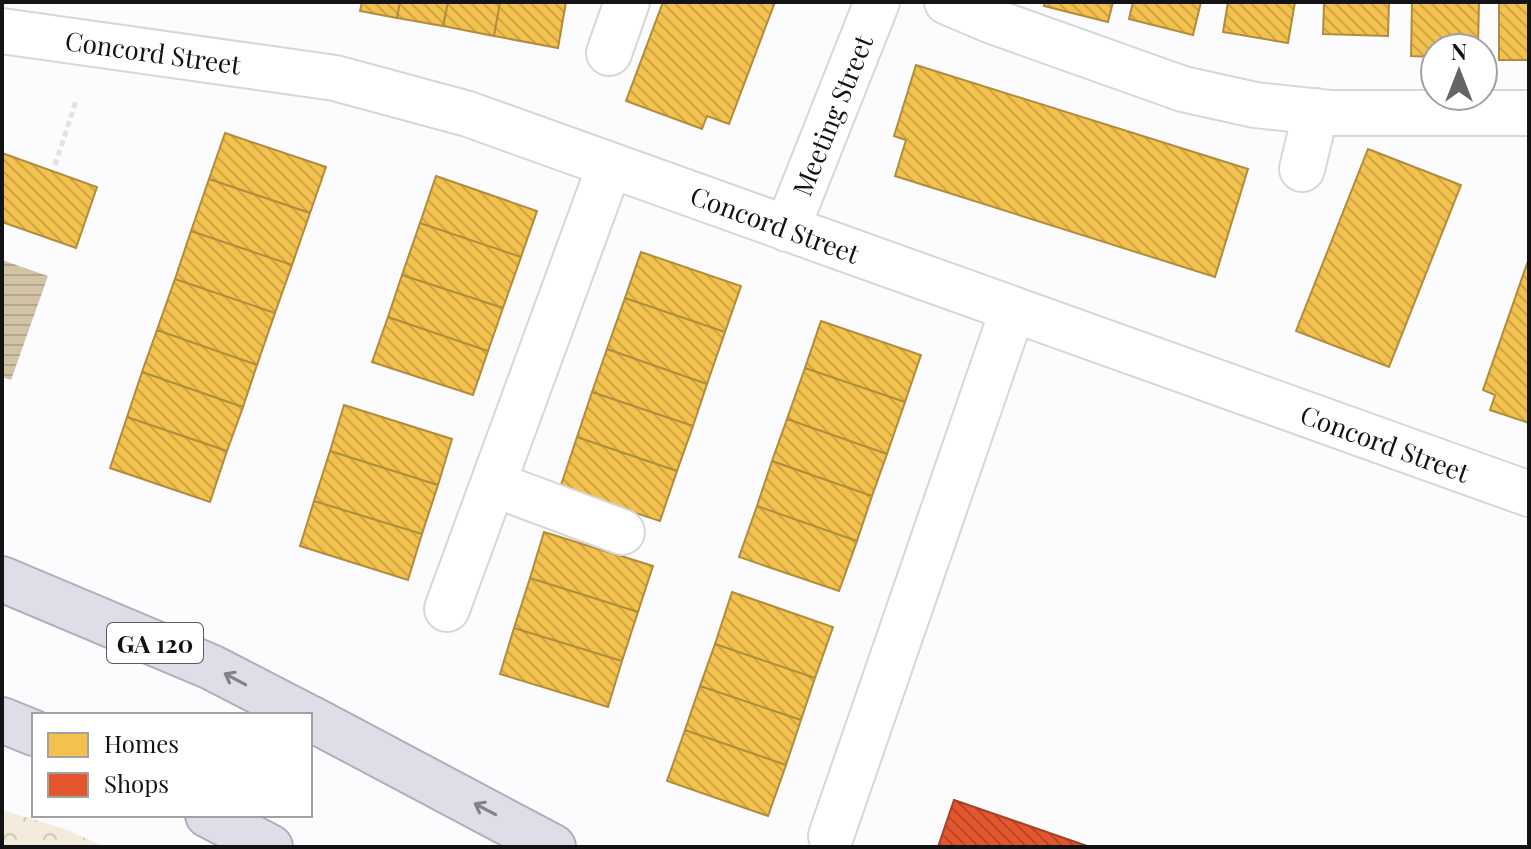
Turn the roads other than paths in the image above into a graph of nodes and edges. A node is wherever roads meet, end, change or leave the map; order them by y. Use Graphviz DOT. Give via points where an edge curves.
graph roads {
  1 [pos="627,2"];
  2 [pos="877,2"];
  3 [pos="947,2"];
  4 [pos="2,31"];
  5 [pos="609,53"];
  6 [pos="1316,111"];
  7 [pos="1529,113"];
  8 [pos="610,165"];
  9 [pos="1302,169"];
  10 [pos="787,229"];
  11 [pos="1013,309"];
  12 [pos="493,484"];
  13 [pos="1529,494"];
  14 [pos="622,532"];
  15 [pos="2,579"];
  16 [pos="447,609"];
  17 [pos="300,713"];
  18 [pos="312,719"];
  19 [pos="2,720"];
  20 [pos="32,732"];
  21 [pos="212,817"];
  22 [pos="831,836"];
  23 [pos="270,847"];
  24 [pos="553,847"];
  1 -- 5 [label="street"];
  2 -- 10 [label="street, Meeting Street"];
  3 -- 6 [label="street" via="1183,89 1255,105"];
  4 -- 8 [label="street, Concord Street" via="335,78 468,114"];
  6 -- 7 [label="street"];
  6 -- 9 [label="street"];
  8 -- 10 [label="street, Concord Street"];
  8 -- 12 [label="street"];
  10 -- 11 [label="street, Concord Street"];
  11 -- 13 [label="street, Concord Street"];
  11 -- 22 [label="street"];
  12 -- 14 [label="street"];
  12 -- 16 [label="street"];
  17 -- 15 [label="highway, GA 120, one-way" via="211,667"];
  24 -- 18 [label="highway, one-way"];
  19 -- 20 [label="highway"];
  21 -- 23 [label="highway"];
}
